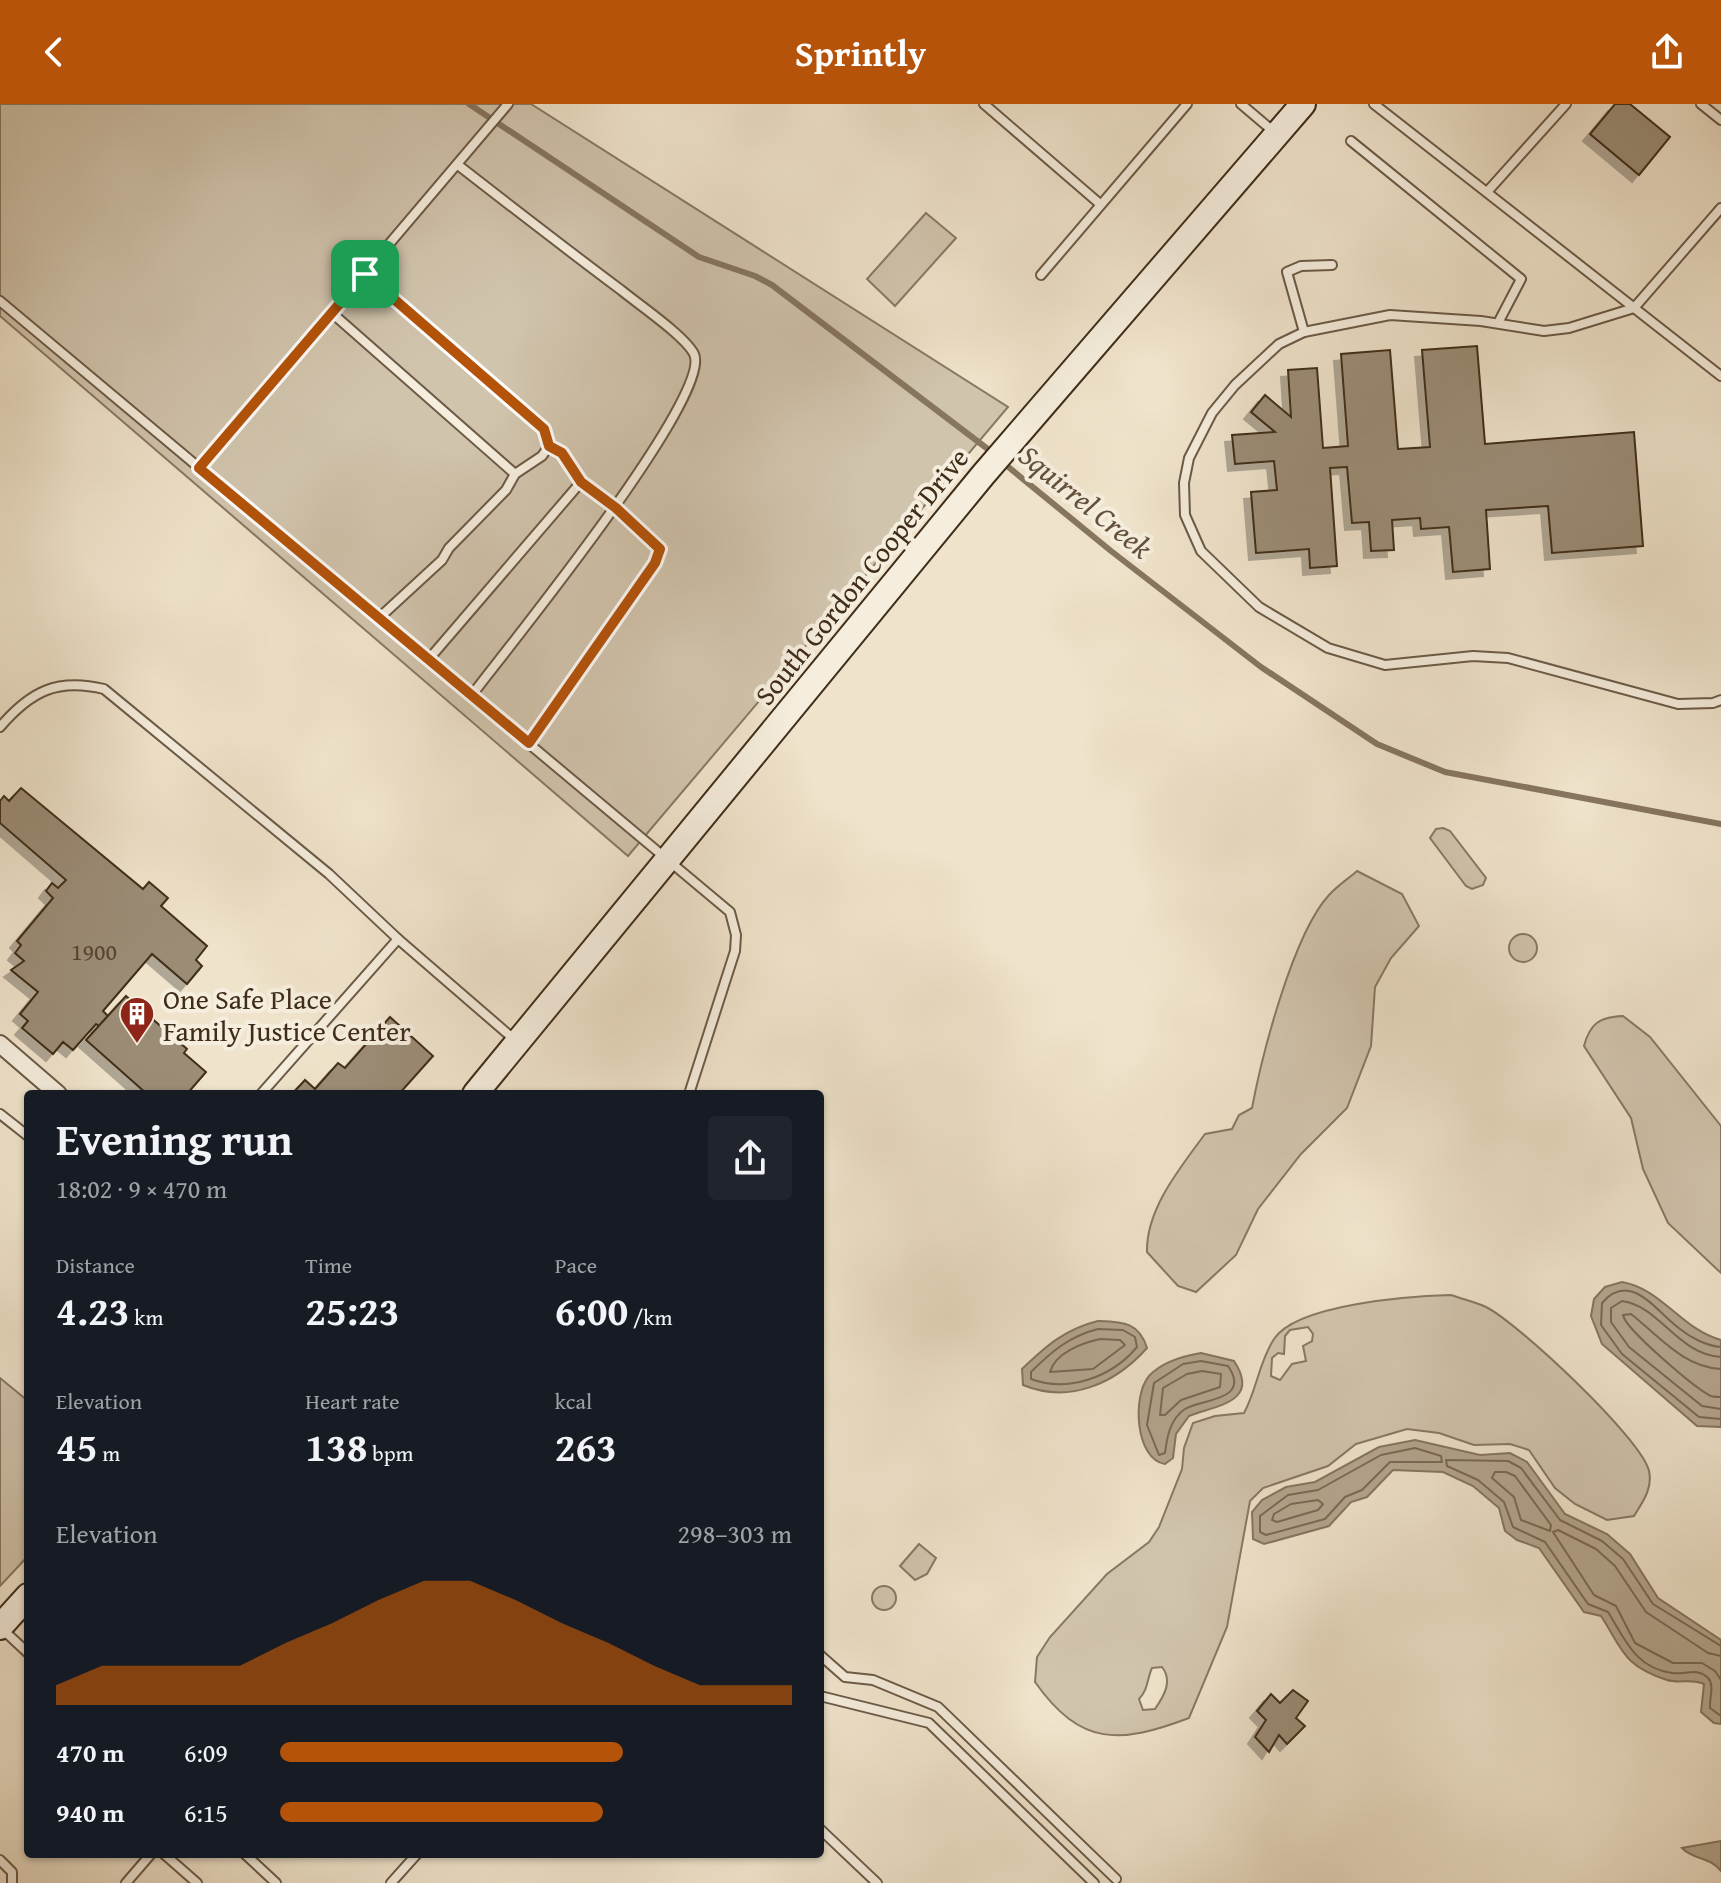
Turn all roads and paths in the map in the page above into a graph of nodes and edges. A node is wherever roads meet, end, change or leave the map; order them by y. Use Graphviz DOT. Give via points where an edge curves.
graph roads {
  1 [pos="508,104"];
  2 [pos="984,104"];
  3 [pos="1187,104"];
  4 [pos="1241,104"];
  5 [pos="1303,104"];
  6 [pos="1374,104"];
  7 [pos="1566,104"];
  8 [pos="1701,104"];
  9 [pos="1386,108"];
  10 [pos="1721,120"];
  11 [pos="1277,134"];
  12 [pos="1351,141"];
  13 [pos="458,165"];
  14 [pos="1487,192"];
  15 [pos="1100,204"];
  16 [pos="1721,208"];
  17 [pos="1332,265"];
  18 [pos="365,274"];
  19 [pos="1041,275"];
  20 [pos="0,301"];
  21 [pos="1634,308"];
  22 [pos="332,313"];
  23 [pos="1498,323"];
  24 [pos="1304,332"];
  25 [pos="1721,376"];
  26 [pos="549,446"];
  27 [pos="199,468"];
  28 [pos="515,474"];
  29 [pos="581,482"];
  30 [pos="616,508"];
  31 [pos="379,618"];
  32 [pos="429,659"];
  33 [pos="472,695"];
  34 [pos="1721,700"];
  35 [pos="0,727"];
  36 [pos="529,743"];
  37 [pos="669,861"];
  38 [pos="398,939"];
  39 [pos="518,1042"];
  40 [pos="0,1044"];
  41 [pos="53,1090"];
  42 [pos="265,1090"];
  43 [pos="478,1090"];
  44 [pos="690,1090"];
  45 [pos="0,1114"];
  46 [pos="24,1133"];
  47 [pos="24,1600"];
  48 [pos="0,1627"];
  49 [pos="24,1649"];
  50 [pos="824,1659"];
  51 [pos="824,1697"];
  52 [pos="824,1833"];
  53 [pos="148,1858"];
  54 [pos="169,1858"];
  55 [pos="249,1858"];
  56 [pos="413,1858"];
  57 [pos="0,1860"];
  58 [pos="1116,1879"];
  59 [pos="12,1883"];
  60 [pos="126,1883"];
  61 [pos="197,1883"];
  62 [pos="276,1883"];
  63 [pos="391,1883"];
  64 [pos="877,1883"];
  65 [pos="1094,1883"];
  1 -- 13 [label="lane"];
  2 -- 15 [label="lane"];
  3 -- 15 [label="lane"];
  4 -- 11 [label="lane"];
  5 -- 11 [label="main road, South Gordon Cooper Drive"];
  6 -- 9 [label="lane"];
  7 -- 14 [label="lane"];
  8 -- 10 [label="lane"];
  9 -- 14 [label="lane"];
  11 -- 37 [label="main road, South Gordon Cooper Drive" via="1023,427"];
  12 -- 23 [label="lane" via="1521,279"];
  13 -- 18 [label="lane"];
  13 -- 30 [label="lane" via="661,321 694,354 696,368 686,395"];
  14 -- 21 [label="lane"];
  15 -- 19 [label="lane"];
  16 -- 21 [label="lane"];
  17 -- 24 [label="lane" via="1287,272"];
  18 -- 22 [label="lane"];
  18 -- 26 [label="lane" via="544,429"];
  20 -- 27 [label="lane"];
  21 -- 23 [label="lane" via="1544,331"];
  21 -- 25 [label="lane"];
  22 -- 27 [label="lane"];
  22 -- 28 [label="lane"];
  23 -- 24 [label="lane" via="1390,315"];
  24 -- 34 [label="lane" via="1279,344 1212,413 1189,458 1184,483 1185,515 1201,551 1259,607 1328,648 1385,665 1508,658 1678,704"];
  26 -- 28 [label="lane"];
  26 -- 29 [label="lane" via="562,453"];
  27 -- 31 [label="lane"];
  28 -- 31 [label="lane" via="442,560"];
  29 -- 30 [label="lane"];
  29 -- 32 [label="lane"];
  30 -- 33 [label="lane"];
  30 -- 36 [label="lane" via="660,549 655,563"];
  31 -- 32 [label="lane"];
  32 -- 33 [label="lane"];
  33 -- 36 [label="lane"];
  35 -- 38 [label="lane" via="20,703 46,690 75,682 104,689 329,874"];
  36 -- 37 [label="lane"];
  37 -- 39 [label="main road, South Gordon Cooper Drive"];
  37 -- 44 [label="lane" via="730,912 736,935"];
  38 -- 39 [label="lane"];
  38 -- 42 [label="lane"];
  39 -- 43 [label="main road, South Gordon Cooper Drive"];
  40 -- 41 [label="street"];
  45 -- 46 [label="lane"];
  47 -- 48 [label="main road"];
  48 -- 49 [label="lane"];
  50 -- 58 [label="lane" via="845,1677 873,1680 938,1707"];
  51 -- 65 [label="lane" via="929,1723"];
  52 -- 64 [label="lane"];
  53 -- 60 [label="lane"];
  54 -- 61 [label="lane"];
  55 -- 62 [label="lane"];
  56 -- 63 [label="lane"];
  57 -- 59 [label="lane" via="12,1872"];
}
